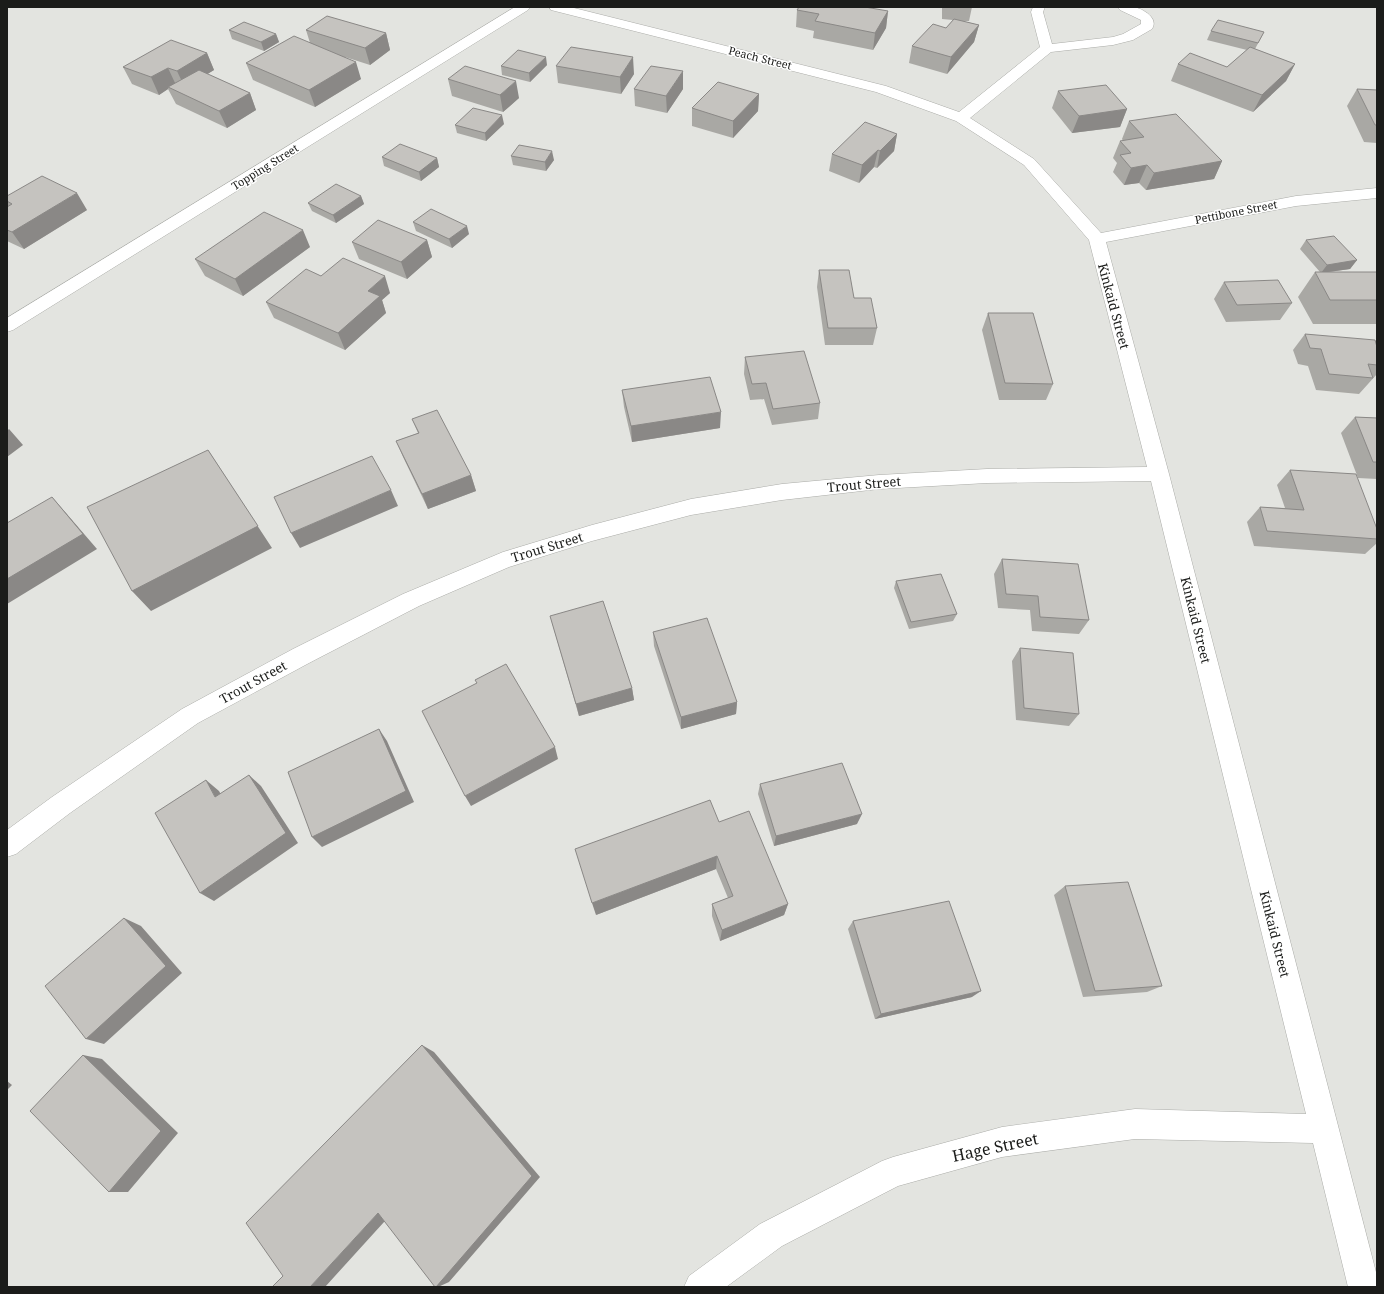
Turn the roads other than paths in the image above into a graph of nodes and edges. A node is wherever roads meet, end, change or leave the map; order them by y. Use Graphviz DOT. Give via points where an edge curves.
graph roads {
  1 [pos="524,7"];
  2 [pos="555,7"];
  3 [pos="1039,7"];
  4 [pos="1124,7"];
  5 [pos="1047,48"];
  6 [pos="961,118"];
  7 [pos="1377,193"];
  8 [pos="1097,239"];
  9 [pos="7,326"];
  10 [pos="1159,474"];
  11 [pos="7,845"];
  12 [pos="1323,1129"];
  13 [pos="700,1287"];
  14 [pos="1364,1287"];
  1 -- 9 [label="street, Topping Street"];
  2 -- 6 [label="street, Peach Street" via="881,89"];
  3 -- 5 [label="street" via="1037,12"];
  4 -- 5 [label="street" via="1145,17 1147,26 1113,41"];
  5 -- 6 [label="street"];
  6 -- 8 [label="street, Kinkaid Street" via="1029,162"];
  7 -- 8 [label="street, Pettibone Street" via="1296,201"];
  8 -- 10 [label="street, Kinkaid Street"];
  10 -- 11 [label="street, Trout Street" via="987,476 879,482 782,492 691,507 503,560 404,604 190,716"];
  10 -- 12 [label="street, Kinkaid Street"];
  12 -- 13 [label="street, Hage Street" via="1135,1124 1002,1142 893,1172 771,1235"];
  12 -- 14 [label="street, Kinkaid Street"];
}
